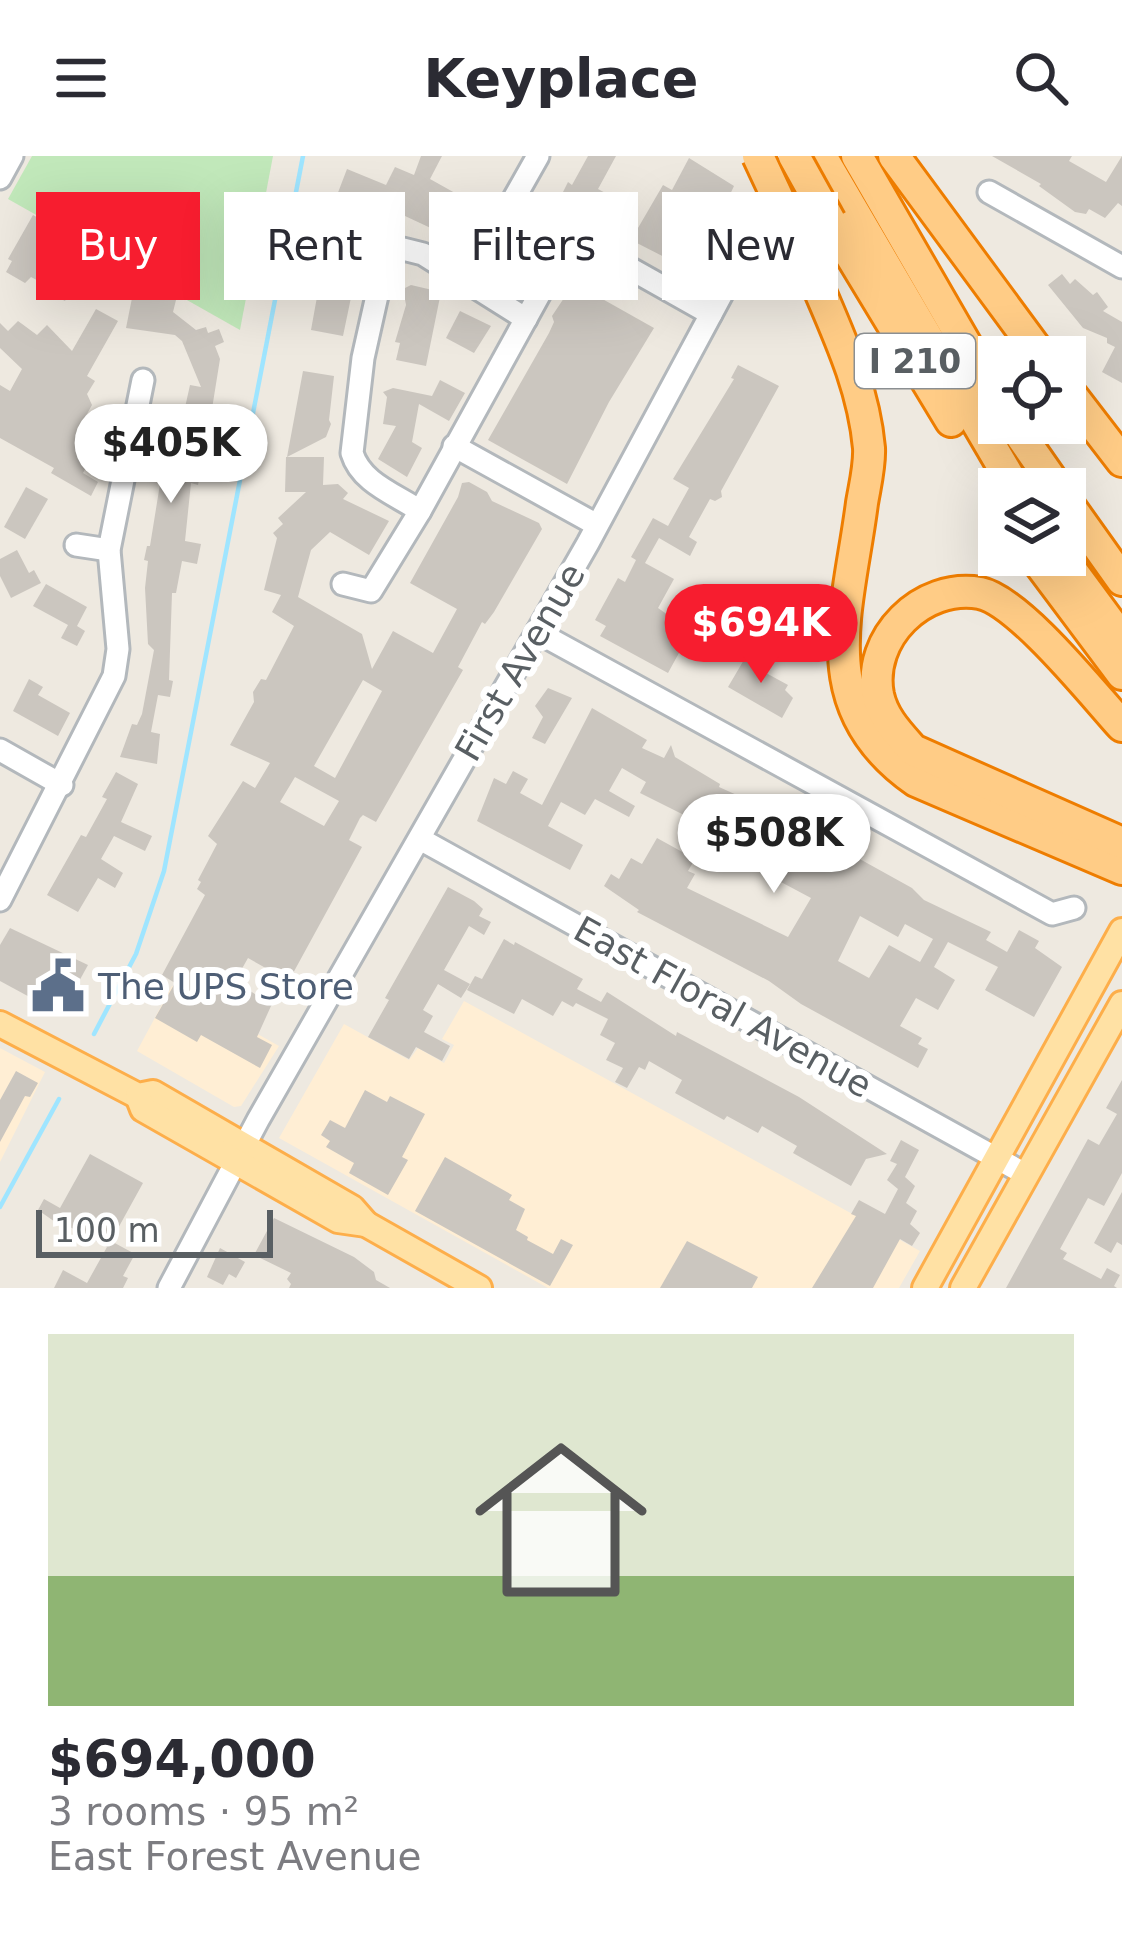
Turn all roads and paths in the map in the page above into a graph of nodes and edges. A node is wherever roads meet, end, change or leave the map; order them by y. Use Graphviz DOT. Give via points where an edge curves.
graph roads {
  1 [pos="12,156"];
  2 [pos="538,156"];
  3 [pos="758,156"];
  4 [pos="795,156"];
  5 [pos="821,156"];
  6 [pos="894,156"];
  7 [pos="0,178"];
  8 [pos="847,179"];
  9 [pos="518,192"];
  10 [pos="989,193"];
  11 [pos="1122,267"];
  12 [pos="638,274"];
  13 [pos="537,300"];
  14 [pos="711,314"];
  15 [pos="526,320"];
  16 [pos="1027,336"];
  17 [pos="978,375"];
  18 [pos="143,380"];
  19 [pos="1086,414"];
  20 [pos="454,446"];
  21 [pos="1122,461"];
  22 [pos="983,468"];
  23 [pos="1005,468"];
  24 [pos="420,511"];
  25 [pos="597,525"];
  26 [pos="1086,529"];
  27 [pos="76,544"];
  28 [pos="109,550"];
  29 [pos="1049,576"];
  30 [pos="1076,576"];
  31 [pos="1122,580"];
  32 [pos="343,584"];
  33 [pos="537,632"];
  34 [pos="1122,639"];
  35 [pos="1122,674"];
  36 [pos="1122,726"];
  37 [pos="0,750"];
  38 [pos="62,785"];
  39 [pos="420,839"];
  40 [pos="1122,843"];
  41 [pos="1122,869"];
  42 [pos="0,900"];
  43 [pos="1074,908"];
  44 [pos="1122,931"];
  45 [pos="1122,1004"];
  46 [pos="0,1024"];
  47 [pos="240,1154"];
  48 [pos="998,1158"];
  49 [pos="1027,1175"];
  50 [pos="170,1288"];
  51 [pos="479,1288"];
  52 [pos="926,1288"];
  53 [pos="963,1288"];
  1 -- 7 [label="street"];
  2 -- 9 [label="street"];
  3 -- 41 [label="highway, bridge" via="845,346 862,402 869,452 842,653 862,730 916,782"];
  4 -- 8 [label="highway, I 210, bridge"];
  4 -- 14 [label="street, First Avenue"];
  5 -- 8 [label="highway"];
  6 -- 16 [label="highway"];
  8 -- 17 [label="highway" via="940,333"];
  8 -- 22 [label="highway, I 210"];
  8 -- 23 [label="highway"];
  10 -- 11 [label="street"];
  12 -- 14 [label="street"];
  13 -- 15 [label="street"];
  14 -- 25 [label="street, First Avenue"];
  15 -- 20 [label="street"];
  15 -- 24 [label="street" via="423,254 403,249 385,260 352,453 371,481"];
  18 -- 28 [label="street"];
  19 -- 21 [label="highway"];
  20 -- 24 [label="street"];
  20 -- 25 [label="street"];
  24 -- 32 [label="street" via="370,591"];
  25 -- 33 [label="street, First Avenue"];
  26 -- 31 [label="highway"];
  27 -- 28 [label="street"];
  28 -- 38 [label="street" via="114,676"];
  29 -- 35 [label="highway"];
  30 -- 34 [label="highway"];
  33 -- 39 [label="street, First Avenue"];
  33 -- 43 [label="street" via="1052,914"];
  36 -- 40 [label="highway" via="1013,610 982,593 944,593 914,608 887,636 876,674 879,699 913,750"];
  37 -- 38 [label="street"];
  38 -- 42 [label="street"];
  39 -- 47 [label="street, First Avenue"];
  39 -- 48 [label="street, East Floral Avenue"];
  44 -- 48 [label="main road"];
  45 -- 49 [label="main road"];
  46 -- 47 [label="main road" via="138,1096 143,1109"];
  47 -- 50 [label="street, First Avenue"];
  47 -- 51 [label="main road" via="338,1220 366,1224"];
  48 -- 49 [label="street, East Floral Avenue"];
  48 -- 52 [label="main road"];
  49 -- 53 [label="main road"];
}
